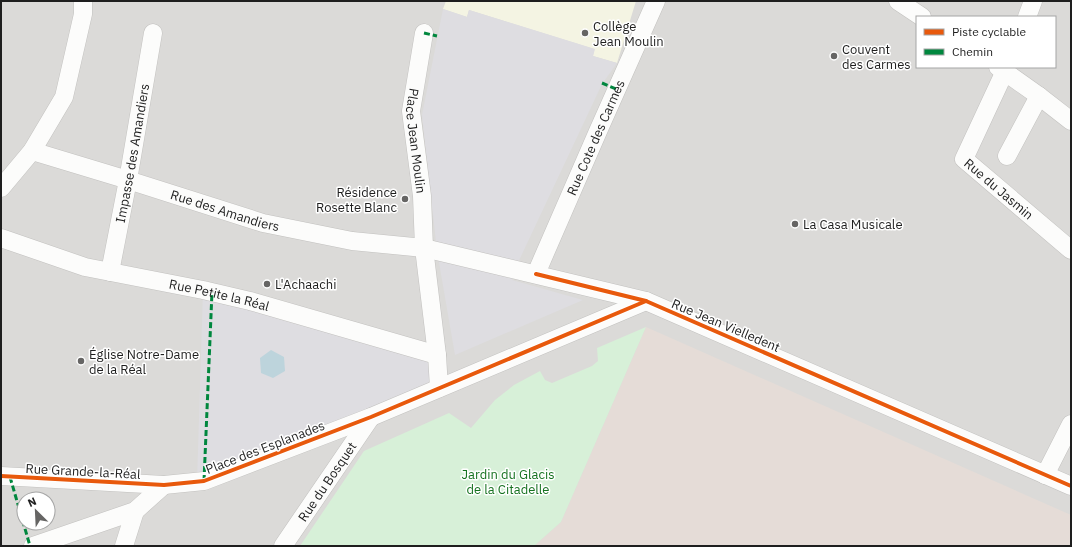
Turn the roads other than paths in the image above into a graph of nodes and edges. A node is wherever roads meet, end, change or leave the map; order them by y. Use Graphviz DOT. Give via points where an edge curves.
graph roads {
  1 [pos="83,1"];
  2 [pos="656,1"];
  3 [pos="898,1"];
  4 [pos="1033,1"];
  5 [pos="920,16"];
  6 [pos="1028,16"];
  7 [pos="153,33"];
  8 [pos="424,33"];
  9 [pos="1006,70"];
  10 [pos="1039,96"];
  11 [pos="1071,121"];
  12 [pos="32,151"];
  13 [pos="1007,156"];
  14 [pos="128,180"];
  15 [pos="1,188"];
  16 [pos="1,238"];
  17 [pos="424,248"];
  18 [pos="1071,250"];
  19 [pos="110,272"];
  20 [pos="536,274"];
  21 [pos="646,301"];
  22 [pos="437,355"];
  23 [pos="439,388"];
  24 [pos="371,417"];
  25 [pos="1071,424"];
  26 [pos="1045,475"];
  27 [pos="1,476"];
  28 [pos="164,485"];
  29 [pos="1071,486"];
  30 [pos="135,511"];
  31 [pos="33,546"];
  32 [pos="124,546"];
  33 [pos="283,546"];
  1 -- 12 [label="street" via="83,14 64,97"];
  2 -- 20 [label="street, Rue Cote des Carmes"];
  3 -- 5 [label="street"];
  4 -- 6 [label="street"];
  7 -- 14 [label="street, Impasse des Amandiers"];
  8 -- 17 [label="street, Place Jean Moulin" via="411,111 422,196"];
  9 -- 10 [label="street"];
  9 -- 18 [label="street, Rue du Jasmin" via="964,159"];
  10 -- 11 [label="street"];
  10 -- 13 [label="street"];
  12 -- 14 [label="street, Rue des Amandiers"];
  12 -- 15 [label="street"];
  14 -- 17 [label="street, Rue des Amandiers" via="263,223 352,241"];
  14 -- 19 [label="street, Impasse des Amandiers"];
  16 -- 19 [label="street, Rue Petite la Réal" via="85,267"];
  17 -- 20 [label="street"];
  17 -- 22 [label="street, Place Jean Moulin"];
  19 -- 22 [label="street, Rue Petite la Réal" via="250,301"];
  20 -- 21 [label="street"];
  21 -- 23 [label="street"];
  21 -- 26 [label="street, Rue Jean Vielledent"];
  22 -- 23 [label="street, Place Jean Moulin"];
  23 -- 24 [label="street"];
  24 -- 28 [label="street, Place des Esplanades" via="204,481"];
  24 -- 33 [label="street, Rue du Bosquet"];
  25 -- 26 [label="street"];
  26 -- 29 [label="street, Rue Jean Vielledent"];
  27 -- 28 [label="street, Rue Grande-la-Réal"];
  28 -- 30 [label="street"];
  30 -- 31 [label="street"];
  30 -- 32 [label="street"];
}
